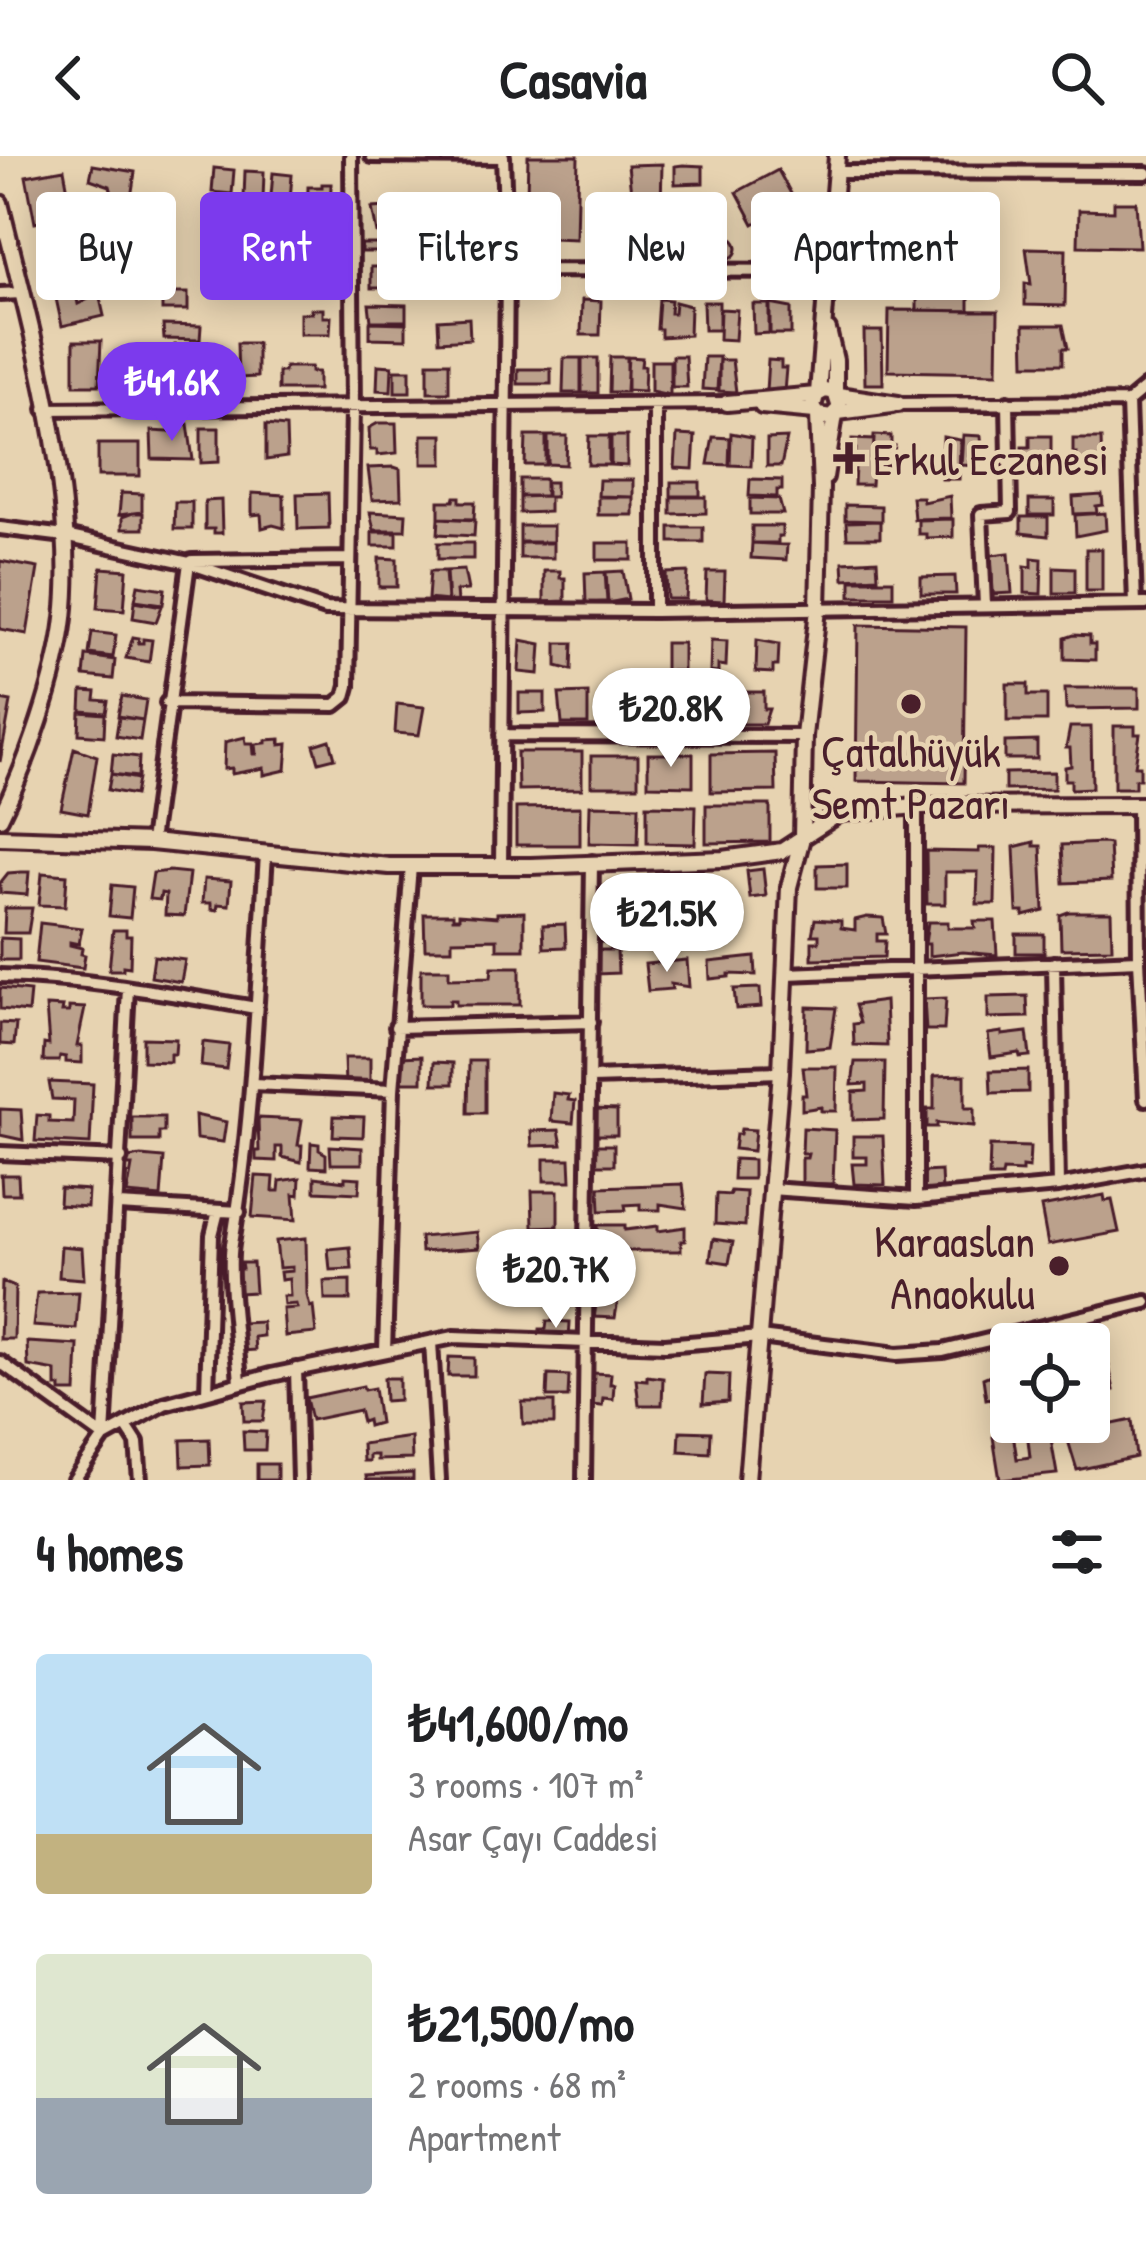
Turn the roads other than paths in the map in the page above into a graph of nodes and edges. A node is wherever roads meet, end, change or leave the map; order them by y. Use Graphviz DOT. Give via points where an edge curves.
graph roads {
  1 [pos="351,156"];
  2 [pos="372,156"];
  3 [pos="1010,156"];
  4 [pos="503,157"];
  5 [pos="837,164"];
  6 [pos="1010,171"];
  7 [pos="1146,173"];
  8 [pos="504,192"];
  9 [pos="0,203"];
  10 [pos="561,270"];
  11 [pos="751,271"];
  12 [pos="22,293"];
  13 [pos="0,294"];
  14 [pos="506,300"];
  15 [pos="826,300"];
  16 [pos="1146,387"];
  17 [pos="823,400"];
  18 [pos="1008,402"];
  19 [pos="1128,402"];
  20 [pos="655,403"];
  21 [pos="727,403"];
  22 [pos="504,404"];
  23 [pos="898,404"];
  24 [pos="45,409"];
  25 [pos="353,409"];
  26 [pos="837,414"];
  27 [pos="821,488"];
  28 [pos="0,528"];
  29 [pos="64,536"];
  30 [pos="350,559"];
  31 [pos="183,562"];
  32 [pos="1140,604"];
  33 [pos="985,606"];
  34 [pos="818,609"];
  35 [pos="350,610"];
  36 [pos="503,611"];
  37 [pos="655,611"];
  38 [pos="167,703"];
  39 [pos="502,735"];
  40 [pos="804,736"];
  41 [pos="1142,805"];
  42 [pos="916,806"];
  43 [pos="0,818"];
  44 [pos="0,837"];
  45 [pos="802,838"];
  46 [pos="151,842"];
  47 [pos="266,855"];
  48 [pos="592,862"];
  49 [pos="411,866"];
  50 [pos="501,866"];
  51 [pos="1139,960"];
  52 [pos="1054,962"];
  53 [pos="916,968"];
  54 [pos="787,974"];
  55 [pos="0,976"];
  56 [pos="128,988"];
  57 [pos="256,1008"];
  58 [pos="591,1022"];
  59 [pos="396,1027"];
  60 [pos="781,1072"];
  61 [pos="591,1078"];
  62 [pos="252,1084"];
  63 [pos="393,1090"];
  64 [pos="1146,1099"];
  65 [pos="0,1153"];
  66 [pos="121,1158"];
  67 [pos="1146,1170"];
  68 [pos="1058,1186"];
  69 [pos="770,1189"];
  70 [pos="916,1199"];
  71 [pos="118,1205"];
  72 [pos="218,1210"];
  73 [pos="239,1212"];
  74 [pos="1146,1302"];
  75 [pos="760,1337"];
  76 [pos="431,1342"];
  77 [pos="588,1345"];
  78 [pos="385,1351"];
  79 [pos="0,1362"];
  80 [pos="296,1369"];
  81 [pos="240,1383"];
  82 [pos="208,1392"];
  83 [pos="126,1426"];
  84 [pos="104,1437"];
  85 [pos="74,1480"];
  86 [pos="140,1480"];
  87 [pos="299,1480"];
  88 [pos="439,1480"];
  89 [pos="584,1480"];
  90 [pos="747,1480"];
  1 -- 25 [label="street"];
  2 -- 4 [label="street"];
  3 -- 6 [label="street"];
  4 -- 8 [label="street"];
  5 -- 6 [label="street"];
  6 -- 7 [label="street"];
  9 -- 12 [label="street"];
  10 -- 11 [label="street"];
  12 -- 13 [label="street"];
  12 -- 24 [label="street"];
  14 -- 22 [label="street"];
  15 -- 17 [label="street" via="835,360"];
  16 -- 19 [label="street"];
  17 -- 21 [label="street"];
  17 -- 23 [label="street"];
  17 -- 26 [label="street" via="826,418"];
  17 -- 27 [label="street"];
  18 -- 19 [label="street"];
  18 -- 23 [label="street"];
  18 -- 33 [label="street" via="1010,512 981,514"];
  19 -- 32 [label="street"];
  20 -- 21 [label="street"];
  20 -- 22 [label="street"];
  20 -- 37 [label="street"];
  22 -- 25 [label="street"];
  22 -- 36 [label="street"];
  23 -- 26 [label="street"];
  24 -- 25 [label="street"];
  24 -- 29 [label="street"];
  25 -- 30 [label="street"];
  26 -- 27 [label="street"];
  27 -- 34 [label="street"];
  28 -- 29 [label="street"];
  29 -- 31 [label="street"];
  29 -- 43 [label="street" via="56,669"];
  30 -- 31 [label="street"];
  30 -- 35 [label="street"];
  31 -- 35 [label="street"];
  31 -- 38 [label="street"];
  32 -- 33 [label="street"];
  33 -- 34 [label="street"];
  34 -- 37 [label="street"];
  34 -- 40 [label="street"];
  35 -- 36 [label="street"];
  35 -- 38 [label="street" via="348,686 335,705"];
  36 -- 37 [label="street"];
  36 -- 39 [label="street"];
  38 -- 46 [label="street"];
  39 -- 40 [label="street"];
  39 -- 50 [label="street"];
  40 -- 45 [label="street"];
  41 -- 42 [label="street"];
  41 -- 51 [label="street"];
  42 -- 45 [label="street" via="841,813"];
  42 -- 53 [label="street"];
  44 -- 46 [label="street"];
  45 -- 48 [label="street" via="782,851 722,859"];
  45 -- 54 [label="street" via="789,887"];
  46 -- 47 [label="street"];
  47 -- 49 [label="street"];
  47 -- 57 [label="street"];
  48 -- 50 [label="street"];
  48 -- 58 [label="street"];
  49 -- 50 [label="street"];
  49 -- 59 [label="street"];
  51 -- 52 [label="street"];
  51 -- 64 [label="street"];
  52 -- 53 [label="street"];
  52 -- 68 [label="street"];
  53 -- 54 [label="street"];
  53 -- 70 [label="street"];
  54 -- 60 [label="street"];
  55 -- 56 [label="street"];
  56 -- 57 [label="street"];
  56 -- 66 [label="street"];
  57 -- 62 [label="street"];
  58 -- 59 [label="street"];
  58 -- 61 [label="street"];
  59 -- 63 [label="street"];
  60 -- 61 [label="street"];
  60 -- 69 [label="street"];
  61 -- 77 [label="street"];
  62 -- 63 [label="street"];
  62 -- 73 [label="street"];
  63 -- 78 [label="street"];
  65 -- 66 [label="street"];
  66 -- 71 [label="street"];
  67 -- 68 [label="street"];
  68 -- 70 [label="street"];
  69 -- 70 [label="street"];
  69 -- 75 [label="street"];
  71 -- 72 [label="street"];
  71 -- 84 [label="street"];
  72 -- 73 [label="street"];
  72 -- 82 [label="street"];
  73 -- 81 [label="street" via="231,1246"];
  74 -- 75 [label="street" via="943,1351 897,1354"];
  75 -- 77 [label="street"];
  75 -- 90 [label="street"];
  76 -- 77 [label="street"];
  76 -- 78 [label="street"];
  76 -- 88 [label="street"];
  77 -- 89 [label="street"];
  78 -- 80 [label="street"];
  79 -- 84 [label="street"];
  80 -- 81 [label="street"];
  80 -- 87 [label="street"];
  81 -- 82 [label="street"];
  82 -- 83 [label="street"];
  83 -- 84 [label="street"];
  83 -- 86 [label="street" via="137,1443"];
  84 -- 85 [label="street"];
}
